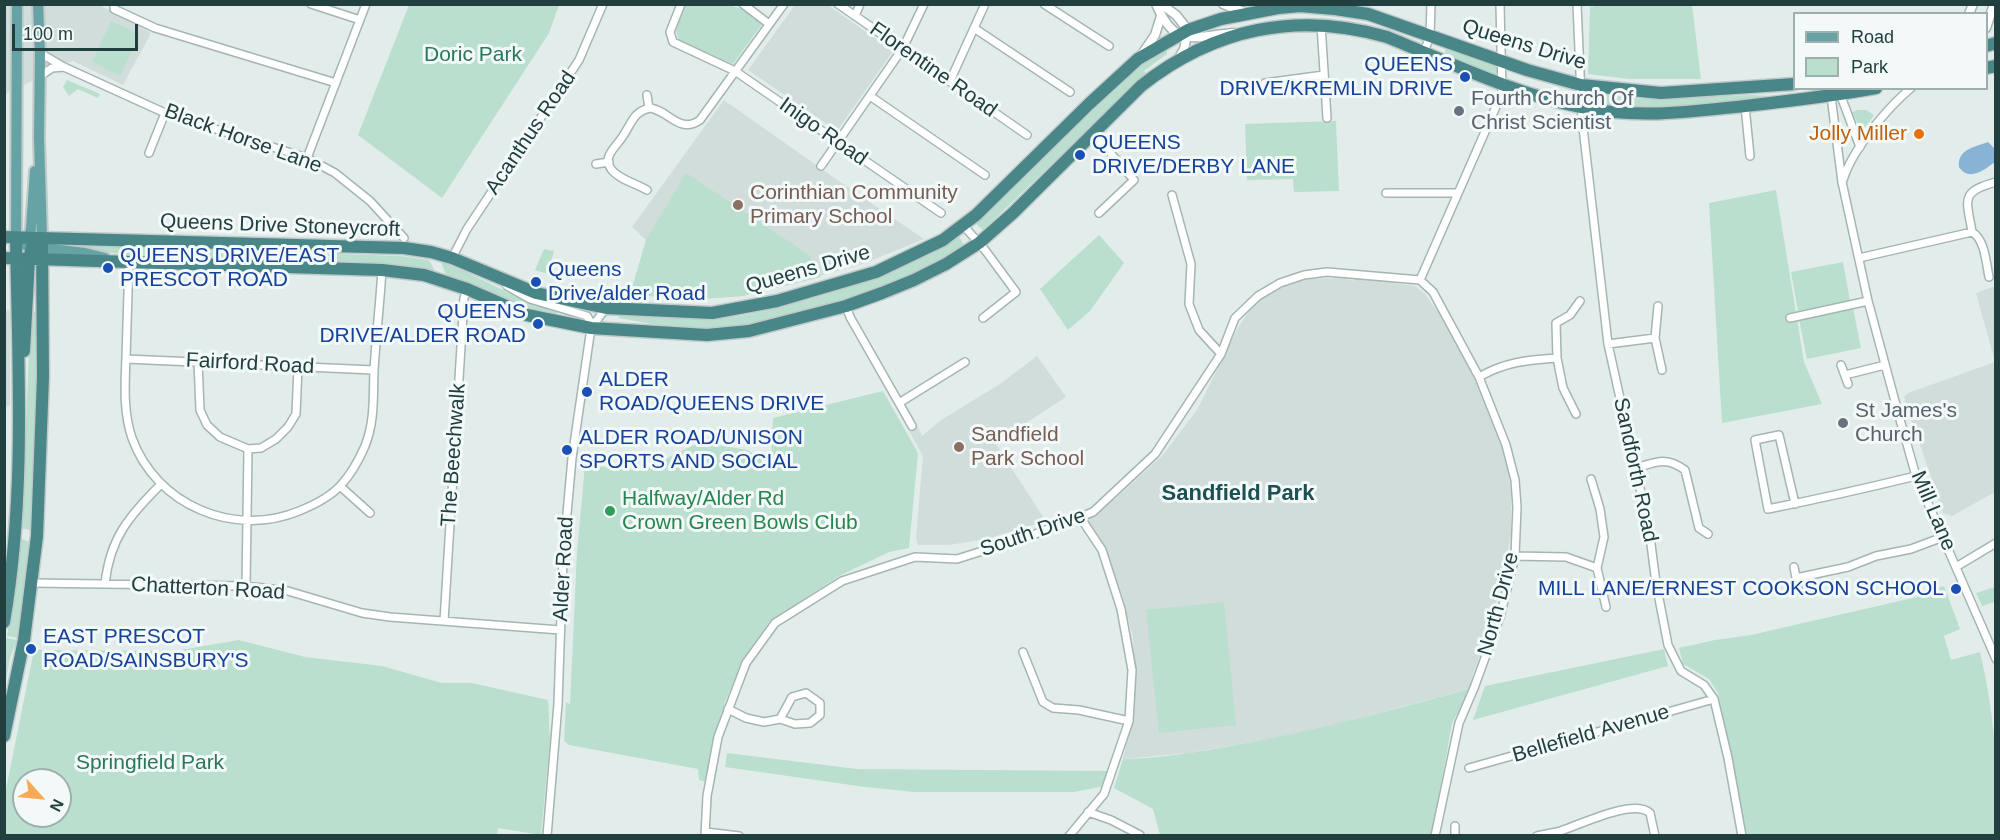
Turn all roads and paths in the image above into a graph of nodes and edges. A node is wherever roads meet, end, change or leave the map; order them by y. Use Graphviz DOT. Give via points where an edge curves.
graph roads {
  1 [pos="17,4"];
  2 [pos="38,4"];
  3 [pos="114,4"];
  4 [pos="311,4"];
  5 [pos="366,4"];
  6 [pos="603,4"];
  7 [pos="681,4"];
  8 [pos="743,4"];
  9 [pos="784,4"];
  10 [pos="838,4"];
  11 [pos="860,4"];
  12 [pos="924,4"];
  13 [pos="986,4"];
  14 [pos="1044,4"];
  15 [pos="1156,4"];
  16 [pos="1161,4"];
  17 [pos="1223,4"];
  18 [pos="1431,4"];
  19 [pos="1500,4"];
  20 [pos="1577,4"];
  21 [pos="1335,7"];
  22 [pos="1995,8"];
  23 [pos="1249,10"];
  24 [pos="855,16"];
  25 [pos="1161,16"];
  26 [pos="360,20"];
  27 [pos="769,24"];
  28 [pos="1988,24"];
  29 [pos="1321,25"];
  30 [pos="974,28"];
  31 [pos="1250,31"];
  32 [pos="1184,34"];
  33 [pos="1430,36"];
  34 [pos="1109,46"];
  35 [pos="903,48"];
  36 [pos="1424,52"];
  37 [pos="40,53"];
  38 [pos="1138,59"];
  39 [pos="1178,60"];
  40 [pos="1502,61"];
  41 [pos="64,67"];
  42 [pos="735,71"];
  43 [pos="1324,75"];
  44 [pos="40,76"];
  45 [pos="950,81"];
  46 [pos="336,83"];
  47 [pos="1265,83"];
  48 [pos="1502,84"];
  49 [pos="1793,84"];
  50 [pos="1581,85"];
  51 [pos="1909,90"];
  52 [pos="1842,91"];
  53 [pos="1070,92"];
  54 [pos="646,95"];
  55 [pos="870,96"];
  56 [pos="1745,106"];
  57 [pos="649,108"];
  58 [pos="1581,108"];
  59 [pos="165,112"];
  60 [pos="1327,118"];
  61 [pos="1093,133"];
  62 [pos="1028,135"];
  63 [pos="838,143"];
  64 [pos="1860,147"];
  65 [pos="149,153"];
  66 [pos="1750,156"];
  67 [pos="307,158"];
  68 [pos="609,162"];
  69 [pos="596,164"];
  70 [pos="820,166"];
  71 [pos="985,175"];
  72 [pos="1842,182"];
  73 [pos="1995,182"];
  74 [pos="647,190"];
  75 [pos="1386,193"];
  76 [pos="1458,194"];
  77 [pos="1172,195"];
  78 [pos="942,213"];
  79 [pos="1099,213"];
  80 [pos="963,225"];
  81 [pos="1972,232"];
  82 [pos="404,238"];
  83 [pos="979,243"];
  84 [pos="24,248"];
  85 [pos="452,258"];
  86 [pos="1859,258"];
  87 [pos="123,261"];
  88 [pos="382,270"];
  89 [pos="493,276"];
  90 [pos="1989,277"];
  91 [pos="1420,280"];
  92 [pos="467,289"];
  93 [pos="536,293"];
  94 [pos="1580,301"];
  95 [pos="1868,301"];
  96 [pos="846,306"];
  97 [pos="1658,306"];
  98 [pos="606,308"];
  99 [pos="527,315"];
  100 [pos="983,318"];
  101 [pos="1790,318"];
  102 [pos="591,328"];
  103 [pos="1655,338"];
  104 [pos="1608,344"];
  105 [pos="1221,354"];
  106 [pos="1557,358"];
  107 [pos="126,359"];
  108 [pos="198,361"];
  109 [pos="965,362"];
  110 [pos="1841,365"];
  111 [pos="1885,365"];
  112 [pos="298,367"];
  113 [pos="374,370"];
  114 [pos="1662,370"];
  115 [pos="1845,375"];
  116 [pos="1479,376"];
  117 [pos="1848,384"];
  118 [pos="899,403"];
  119 [pos="1576,414"];
  120 [pos="912,426"];
  121 [pos="248,449"];
  122 [pos="1636,468"];
  123 [pos="1916,476"];
  124 [pos="1591,479"];
  125 [pos="161,484"];
  126 [pos="340,486"];
  127 [pos="1795,504"];
  128 [pos="370,513"];
  129 [pos="1080,517"];
  130 [pos="246,521"];
  131 [pos="1708,534"];
  132 [pos="1942,537"];
  133 [pos="1995,543"];
  134 [pos="1515,556"];
  135 [pos="1794,567"];
  136 [pos="1956,567"];
  137 [pos="1597,568"];
  138 [pos="1796,578"];
  139 [pos="32,583"];
  140 [pos="105,584"];
  141 [pos="246,586"];
  142 [pos="1798,589"];
  143 [pos="1606,607"];
  144 [pos="444,621"];
  145 [pos="4,622"];
  146 [pos="560,630"];
  147 [pos="1023,652"];
  148 [pos="1995,659"];
  149 [pos="1713,699"];
  150 [pos="728,710"];
  151 [pos="780,718"];
  152 [pos="1129,721"];
  153 [pos="4,736"];
  154 [pos="1469,768"];
  155 [pos="1088,812"];
  156 [pos="1455,826"];
  157 [pos="705,834"];
  158 [pos="1140,835"];
  159 [pos="547,836"];
  160 [pos="740,836"];
  161 [pos="1069,836"];
  162 [pos="1435,836"];
  163 [pos="1455,836"];
  164 [pos="1537,836"];
  165 [pos="1655,836"];
  166 [pos="1742,836"];
  1 -- 84 [label="main road"];
  2 -- 37 [label="main road"];
  3 -- 46 [label="street" via="114,9 155,28"];
  4 -- 26 [label="street"];
  5 -- 26 [label="street"];
  6 -- 85 [label="street, Acanthus Road" via="579,60 467,229"];
  7 -- 42 [label="street, Inigo Road" via="670,32 673,42"];
  8 -- 27 [label="street"];
  9 -- 27 [label="street"];
  10 -- 24 [label="street, Florentine Road"];
  11 -- 24 [label="street"];
  12 -- 35 [label="street"];
  13 -- 30 [label="street"];
  14 -- 34 [label="street"];
  15 -- 25 [label="street"];
  16 -- 32 [label="street" via="1176,15"];
  17 -- 23 [label="street, Queens Drive"];
  18 -- 33 [label="street"];
  19 -- 40 [label="street"];
  20 -- 50 [label="street, Sandforth Road"];
  21 -- 23 [label="highway, Queens Drive"];
  21 -- 33 [label="highway, Queens Drive"];
  22 -- 28 [label="street"];
  23 -- 32 [label="highway, Queens Drive"];
  24 -- 35 [label="street, Florentine Road"];
  25 -- 32 [label="street" via="1168,28"];
  25 -- 38 [label="street" via="1155,35"];
  26 -- 46 [label="street"];
  27 -- 42 [label="street"];
  29 -- 31 [label="highway, Queens Drive" via="1293,24"];
  29 -- 36 [label="highway, Queens Drive" via="1368,31"];
  29 -- 43 [label="street"];
  30 -- 45 [label="street"];
  30 -- 53 [label="street"];
  31 -- 32 [label="street"];
  31 -- 39 [label="highway, Queens Drive"];
  32 -- 38 [label="highway, Queens Drive"];
  32 -- 39 [label="street"];
  33 -- 36 [label="street"];
  33 -- 40 [label="highway, Queens Drive"];
  35 -- 45 [label="street, Florentine Road"];
  35 -- 55 [label="street"];
  36 -- 48 [label="highway, Queens Drive"];
  37 -- 41 [label="street, Black Horse Lane"];
  37 -- 44 [label="main road"];
  38 -- 80 [label="highway, Queens Drive"];
  39 -- 61 [label="highway, Queens Drive" via="1141,86"];
  40 -- 48 [label="street"];
  40 -- 50 [label="highway, Queens Drive"];
  41 -- 44 [label="street" via="52,68"];
  41 -- 59 [label="street, Black Horse Lane"];
  42 -- 57 [label="street" via="700,120 692,125 677,123 663,112"];
  42 -- 63 [label="street, Inigo Road"];
  43 -- 47 [label="street"];
  43 -- 60 [label="street"];
  44 -- 84 [label="main road" via="39,138"];
  45 -- 62 [label="street, Florentine Road"];
  46 -- 67 [label="street"];
  48 -- 58 [label="highway, Queens Drive"];
  48 -- 76 [label="street" via="1502,93"];
  49 -- 50 [label="highway, Queens Drive" via="1661,93"];
  50 -- 58 [label="street, Sandforth Road"];
  51 -- 64 [label="street"];
  52 -- 56 [label="highway, Queens Drive"];
  52 -- 64 [label="street"];
  52 -- 72 [label="street, Mill Lane"];
  54 -- 57 [label="street"];
  55 -- 63 [label="street"];
  55 -- 71 [label="street"];
  56 -- 58 [label="highway, Queens Drive" via="1627,114"];
  56 -- 66 [label="street"];
  57 -- 68 [label="street" via="635,114 613,147"];
  58 -- 104 [label="street, Sandforth Road"];
  59 -- 65 [label="street"];
  59 -- 67 [label="street, Black Horse Lane"];
  61 -- 79 [label="street" via="1134,180"];
  61 -- 83 [label="highway, Queens Drive"];
  63 -- 70 [label="street"];
  63 -- 78 [label="street, Inigo Road"];
  64 -- 72 [label="street"];
  67 -- 82 [label="street, Black Horse Lane" via="335,173 370,201"];
  68 -- 69 [label="street"];
  68 -- 74 [label="street" via="615,172"];
  72 -- 86 [label="street, Mill Lane"];
  73 -- 81 [label="street" via="1978,187 1969,195"];
  75 -- 76 [label="street"];
  76 -- 91 [label="street"];
  77 -- 105 [label="street" via="1191,264 1189,304 1199,330"];
  80 -- 83 [label="street"];
  80 -- 98 [label="highway, Queens Drive" via="923,251 876,272 777,301 712,313"];
  81 -- 86 [label="street"];
  81 -- 90 [label="street" via="1981,241"];
  83 -- 96 [label="highway, Queens Drive" via="914,280"];
  83 -- 100 [label="street" via="1016,292"];
  84 -- 85 [label="highway, Queens Drive Stoneycroft" via="404,248"];
  84 -- 87 [label="highway, Queens Drive Stoneycroft"];
  84 -- 139 [label="highway" via="42,447"];
  84 -- 145 [label="highway" via="15,534"];
  85 -- 89 [label="highway, Queens Drive Stoneycroft"];
  86 -- 95 [label="street, Mill Lane"];
  87 -- 88 [label="highway, Queens Drive Stoneycroft"];
  87 -- 107 [label="street"];
  88 -- 92 [label="highway, Queens Drive Stoneycroft" via="424,274"];
  88 -- 113 [label="street"];
  89 -- 93 [label="highway, Queens Drive Stoneycroft"];
  89 -- 102 [label="street" via="530,299 587,316"];
  91 -- 105 [label="street, South Drive" via="1327,272 1280,283 1235,318"];
  91 -- 116 [label="street, North Drive" via="1433,292"];
  92 -- 99 [label="highway, Queens Drive Stoneycroft"];
  92 -- 144 [label="street, The Beechwalk"];
  93 -- 98 [label="highway, Queens Drive"];
  94 -- 106 [label="street" via="1570,315 1556,323"];
  95 -- 101 [label="street"];
  95 -- 111 [label="street, Mill Lane"];
  96 -- 102 [label="highway, Queens Drive" via="748,331 707,335"];
  96 -- 118 [label="street"];
  97 -- 103 [label="street"];
  98 -- 102 [label="street, Alder Road"];
  99 -- 102 [label="highway, Queens Drive"];
  102 -- 146 [label="street, Alder Road" via="572,458"];
  103 -- 104 [label="street"];
  103 -- 114 [label="street"];
  104 -- 122 [label="street, Sandforth Road"];
  105 -- 129 [label="street, South Drive" via="1155,454 1094,512"];
  106 -- 116 [label="street" via="1517,361"];
  106 -- 119 [label="street" via="1563,388"];
  107 -- 108 [label="street, Fairford Road"];
  107 -- 125 [label="street" via="128,426 141,457"];
  108 -- 112 [label="street, Fairford Road"];
  108 -- 121 [label="street" via="200,410 207,425 220,437"];
  109 -- 118 [label="street"];
  110 -- 115 [label="street"];
  111 -- 115 [label="street"];
  111 -- 123 [label="street, Mill Lane"];
  112 -- 113 [label="street, Fairford Road"];
  112 -- 121 [label="street" via="296,414 276,439 261,448"];
  113 -- 126 [label="street" via="374,414 366,443"];
  115 -- 117 [label="street"];
  116 -- 134 [label="street, North Drive" via="1515,480"];
  118 -- 120 [label="street"];
  121 -- 130 [label="street"];
  122 -- 131 [label="street" via="1662,460 1685,470 1699,528"];
  122 -- 149 [label="street, Sandforth Road" via="1668,645 1679,668 1704,685"];
  123 -- 127 [label="street"];
  123 -- 132 [label="street, Mill Lane"];
  124 -- 137 [label="street" via="1604,537"];
  125 -- 130 [label="street" via="206,513"];
  125 -- 140 [label="street" via="121,529 111,549"];
  126 -- 128 [label="street"];
  126 -- 130 [label="street" via="313,506 284,517"];
  127 -- 127 [label="street" via="1768,509 1755,440 1779,435"];
  129 -- 150 [label="street, South Drive" via="957,559 915,557 842,581 775,623 746,663"];
  129 -- 152 [label="street" via="1102,550 1121,609 1132,670"];
  130 -- 141 [label="street"];
  132 -- 136 [label="street, Mill Lane"];
  132 -- 138 [label="street" via="1848,567"];
  133 -- 136 [label="street"];
  134 -- 137 [label="street" via="1566,557"];
  134 -- 162 [label="street, North Drive" via="1500,617 1459,723"];
  135 -- 138 [label="street"];
  136 -- 148 [label="street, Mill Lane"];
  137 -- 143 [label="street"];
  138 -- 142 [label="street"];
  139 -- 140 [label="street, Chatterton Road"];
  139 -- 153 [label="highway"];
  140 -- 141 [label="street, Chatterton Road"];
  141 -- 144 [label="street, Chatterton Road" via="288,591 362,613"];
  144 -- 146 [label="street, Chatterton Road"];
  146 -- 159 [label="street, Alder Road"];
  147 -- 152 [label="street" via="1043,702 1053,708"];
  149 -- 154 [label="street, Bellefield Avenue"];
  149 -- 166 [label="street"];
  150 -- 151 [label="street" via="764,722"];
  150 -- 157 [label="street, South Drive" via="718,737 707,796"];
  151 -- 151 [label="street" via="795,724 810,723 820,715 820,703 806,693 792,697"];
  152 -- 155 [label="street" via="1104,794"];
  155 -- 158 [label="street"];
  155 -- 161 [label="street"];
  156 -- 163 [label="street"];
  157 -- 160 [label="street"];
  164 -- 165 [label="street" via="1605,814 1642,809 1650,813"];
}
